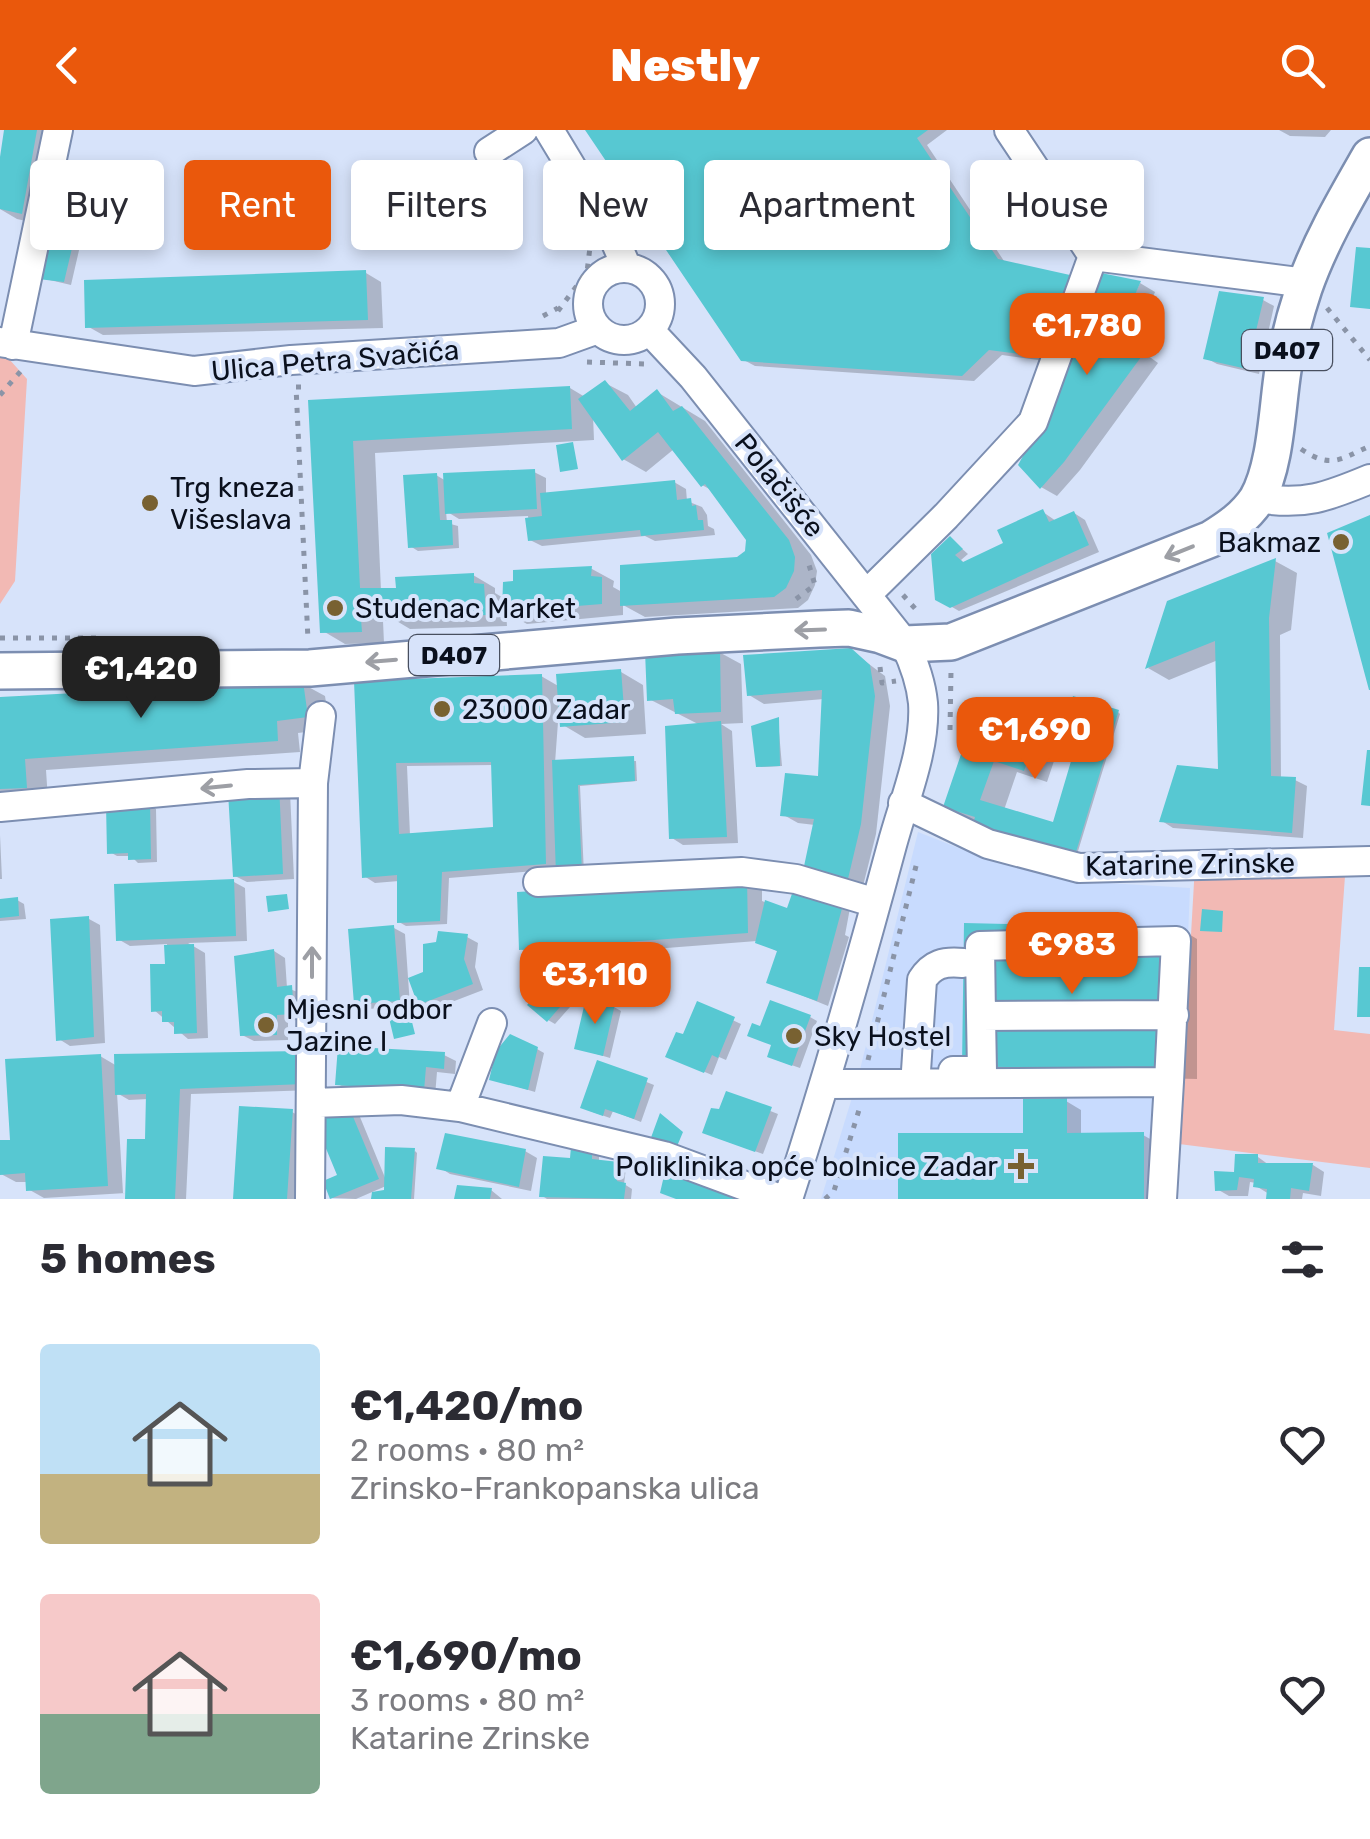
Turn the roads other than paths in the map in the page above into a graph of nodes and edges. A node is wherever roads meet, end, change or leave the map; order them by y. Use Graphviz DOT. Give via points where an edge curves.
graph roads {
  1 [pos="58,130"];
  2 [pos="523,130"];
  3 [pos="548,130"];
  4 [pos="1009,130"];
  5 [pos="489,152"];
  6 [pos="1370,156"];
  7 [pos="1093,256"];
  8 [pos="627,268"];
  9 [pos="1306,283"];
  10 [pos="598,329"];
  11 [pos="649,330"];
  12 [pos="6,344"];
  13 [pos="1370,479"];
  14 [pos="1257,498"];
  15 [pos="866,594"];
  16 [pos="905,644"];
  17 [pos="0,671"];
  18 [pos="322,716"];
  19 [pos="313,783"];
  20 [pos="903,803"];
  21 [pos="0,807"];
  22 [pos="1370,861"];
  23 [pos="538,882"];
  24 [pos="876,903"];
  25 [pos="963,964"];
  26 [pos="1174,1014"];
  27 [pos="981,1016"];
  28 [pos="492,1022"];
  29 [pos="916,1071"];
  30 [pos="828,1074"];
  31 [pos="864,1076"];
  32 [pos="1169,1082"];
  33 [pos="312,1103"];
  34 [pos="460,1107"];
  35 [pos="310,1199"];
  36 [pos="784,1199"];
  37 [pos="1162,1199"];
  1 -- 12 [label="street"];
  2 -- 5 [label="street"];
  3 -- 8 [label="street"];
  4 -- 7 [label="street"];
  6 -- 9 [label="main road, D407"];
  7 -- 9 [label="street"];
  7 -- 15 [label="street" via="1034,422"];
  8 -- 10 [label="street" via="595,284 588,307"];
  8 -- 11 [label="street" via="648,277 660,298"];
  9 -- 14 [label="main road, D407"];
  10 -- 11 [label="street" via="618,340"];
  10 -- 12 [label="street, Ulica Petra Svačića" via="558,344 194,371"];
  11 -- 15 [label="street, Polačišće"];
  13 -- 14 [label="street" via="1302,502"];
  14 -- 16 [label="main road, D407, one-way" via="1210,539 951,642"];
  15 -- 16 [label="street, Polačišće"];
  16 -- 17 [label="main road, D407, one-way" via="849,628 310,668"];
  16 -- 20 [label="street, Polačišće" via="923,704"];
  18 -- 19 [label="street"];
  19 -- 21 [label="street, one-way"];
  33 -- 19 [label="street, one-way"];
  20 -- 22 [label="street, Katarine Zrinske" via="988,844 1080,868"];
  20 -- 24 [label="street, Polačišće"];
  23 -- 24 [label="street" via="742,872 796,879"];
  24 -- 30 [label="street, Polačišće"];
  25 -- 29 [label="street" via="942,963 922,980"];
  26 -- 27 [label="street"];
  26 -- 27 [label="street" via="1176,942 980,946"];
  26 -- 32 [label="street"];
  27 -- 29 [label="street" via="982,1071"];
  28 -- 34 [label="street"];
  29 -- 31 [label="street"];
  30 -- 31 [label="street"];
  30 -- 36 [label="street, Polačišće"];
  31 -- 32 [label="street"];
  32 -- 37 [label="street"];
  33 -- 34 [label="street" via="401,1100"];
  33 -- 35 [label="street"];
  34 -- 36 [label="street" via="664,1156"];
}
